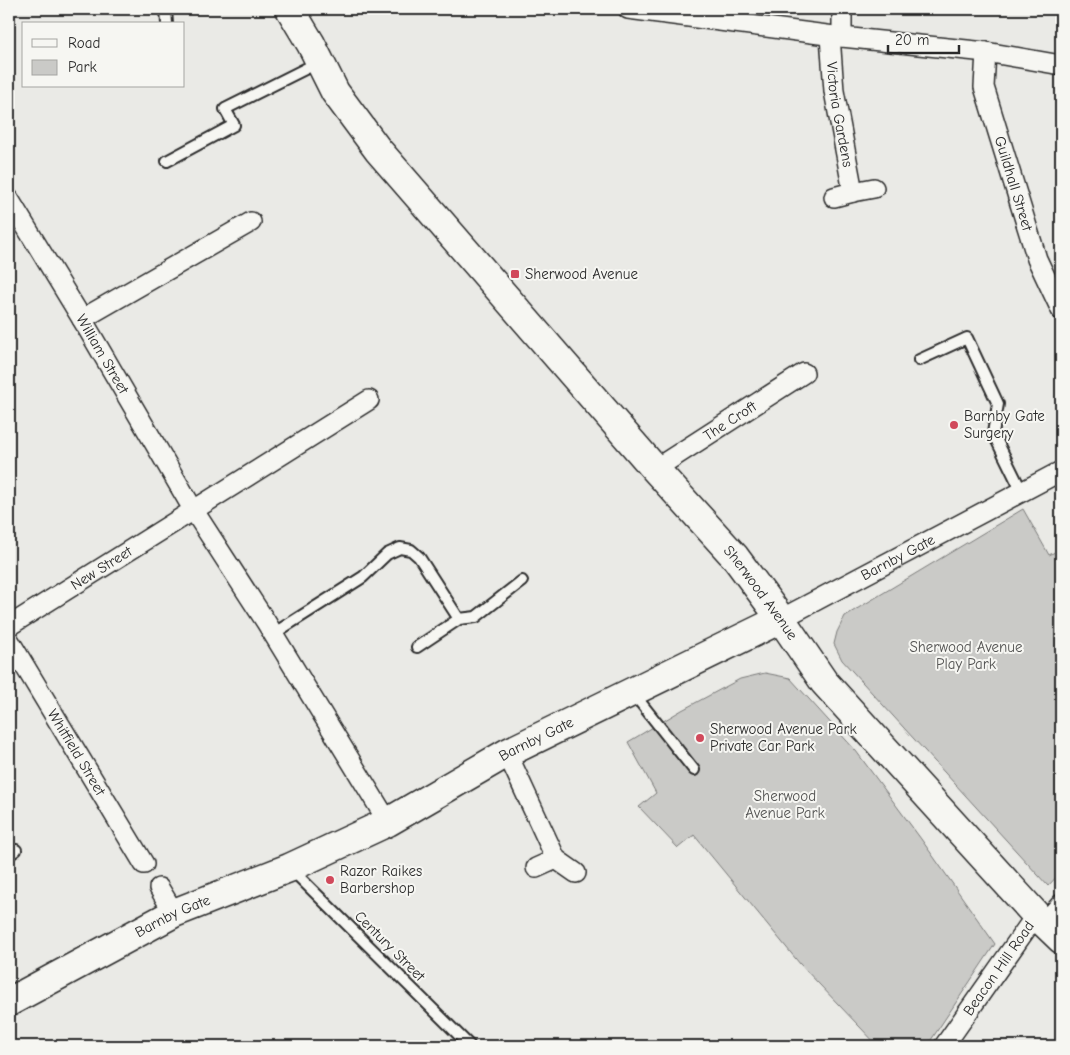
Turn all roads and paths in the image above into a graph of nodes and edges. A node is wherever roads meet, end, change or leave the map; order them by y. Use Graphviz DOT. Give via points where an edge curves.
graph roads {
  1 [pos="166,9"];
  2 [pos="290,9"];
  3 [pos="842,9"];
  4 [pos="639,10"];
  5 [pos="167,22"];
  6 [pos="836,36"];
  7 [pos="986,52"];
  8 [pos="320,62"];
  9 [pos="1061,65"];
  10 [pos="167,161"];
  11 [pos="874,188"];
  12 [pos="853,192"];
  13 [pos="834,197"];
  14 [pos="9,199"];
  15 [pos="251,222"];
  16 [pos="1061,310"];
  17 [pos="82,320"];
  18 [pos="919,360"];
  19 [pos="804,373"];
  20 [pos="369,400"];
  21 [pos="655,469"];
  22 [pos="1061,471"];
  23 [pos="1022,492"];
  24 [pos="194,511"];
  25 [pos="522,581"];
  26 [pos="459,618"];
  27 [pos="782,619"];
  28 [pos="9,626"];
  29 [pos="269,628"];
  30 [pos="9,640"];
  31 [pos="418,647"];
  32 [pos="633,692"];
  33 [pos="507,753"];
  34 [pos="694,770"];
  35 [pos="388,822"];
  36 [pos="556,859"];
  37 [pos="144,864"];
  38 [pos="290,868"];
  39 [pos="536,868"];
  40 [pos="576,873"];
  41 [pos="159,888"];
  42 [pos="174,913"];
  43 [pos="1051,920"];
  44 [pos="9,1002"];
  45 [pos="470,1046"];
  46 [pos="944,1046"];
  1 -- 5 [label="lane"];
  2 -- 8 [label="street, Sherwood Avenue"];
  3 -- 6 [label="street, Victoria Gardens"];
  4 -- 6 [label="street"];
  6 -- 7 [label="street"];
  6 -- 12 [label="street, Victoria Gardens" via="834,91"];
  7 -- 9 [label="street"];
  7 -- 16 [label="street, Guildhall Street" via="984,87 1037,259"];
  8 -- 10 [label="lane" via="225,110 234,125"];
  8 -- 21 [label="street, Sherwood Avenue" via="335,92 378,150"];
  11 -- 12 [label="street"];
  12 -- 13 [label="street"];
  14 -- 17 [label="street, William Street"];
  15 -- 17 [label="street"];
  17 -- 24 [label="street, William Street"];
  18 -- 23 [label="lane" via="967,338 998,404 993,433"];
  19 -- 21 [label="street, The Croft"];
  20 -- 24 [label="street"];
  21 -- 27 [label="street, Sherwood Avenue" via="735,557"];
  22 -- 23 [label="street, Barnby Gate"];
  23 -- 27 [label="street, Barnby Gate"];
  24 -- 28 [label="street, New Street"];
  24 -- 29 [label="street, William Street"];
  25 -- 26 [label="lane" via="476,617"];
  26 -- 29 [label="lane" via="419,558 411,550 400,548 387,554 363,577"];
  26 -- 31 [label="lane"];
  27 -- 32 [label="street, Barnby Gate"];
  27 -- 43 [label="street, Sherwood Avenue" via="824,682"];
  29 -- 35 [label="street, William Street"];
  30 -- 37 [label="street, Whitfield Street"];
  32 -- 33 [label="street, Barnby Gate"];
  32 -- 34 [label="lane"];
  33 -- 35 [label="street, Barnby Gate"];
  33 -- 36 [label="street"];
  35 -- 38 [label="street, Barnby Gate"];
  36 -- 39 [label="street"];
  36 -- 40 [label="street"];
  38 -- 42 [label="street, Barnby Gate"];
  38 -- 45 [label="lane, Century Street"];
  41 -- 42 [label="street"];
  42 -- 44 [label="street, Barnby Gate"];
  43 -- 46 [label="street, Beacon Hill Road"];
}
